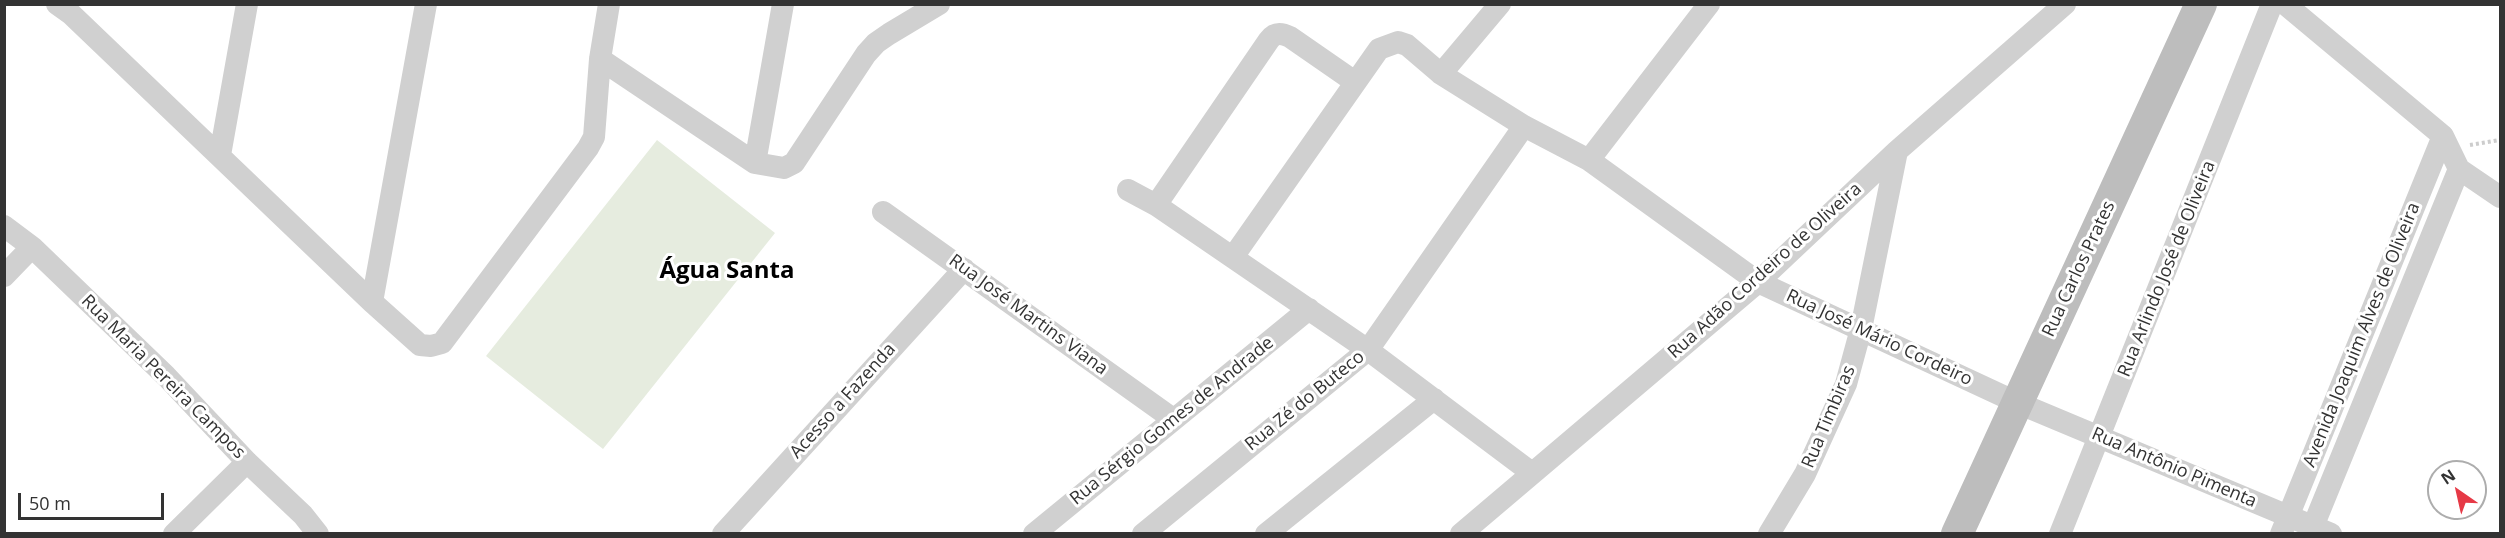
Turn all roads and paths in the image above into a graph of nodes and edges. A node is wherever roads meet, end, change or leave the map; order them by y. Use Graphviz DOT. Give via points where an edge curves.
graph roads {
  1 [pos="247,4"];
  2 [pos="426,4"];
  3 [pos="609,4"];
  4 [pos="783,4"];
  5 [pos="939,4"];
  6 [pos="1500,4"];
  7 [pos="1709,4"];
  8 [pos="2066,4"];
  9 [pos="2201,4"];
  10 [pos="2272,4"];
  11 [pos="2285,4"];
  12 [pos="67,8"];
  13 [pos="600,59"];
  14 [pos="1441,74"];
  15 [pos="1354,82"];
  16 [pos="1524,126"];
  17 [pos="2500,140"];
  18 [pos="1897,151"];
  19 [pos="2450,152"];
  20 [pos="220,154"];
  21 [pos="1589,160"];
  22 [pos="755,163"];
  23 [pos="1128,190"];
  24 [pos="2500,197"];
  25 [pos="1156,206"];
  26 [pos="884,212"];
  27 [pos="4,226"];
  28 [pos="32,247"];
  29 [pos="1233,257"];
  30 [pos="963,269"];
  31 [pos="4,276"];
  32 [pos="1758,282"];
  33 [pos="372,302"];
  34 [pos="1309,309"];
  35 [pos="1861,329"];
  36 [pos="1368,350"];
  37 [pos="1434,399"];
  38 [pos="2018,403"];
  39 [pos="1173,419"];
  40 [pos="2100,437"];
  41 [pos="247,462"];
  42 [pos="1532,473"];
  43 [pos="2284,525"];
  44 [pos="2318,531"];
  45 [pos="174,534"];
  46 [pos="318,534"];
  47 [pos="723,534"];
  48 [pos="1034,534"];
  49 [pos="1143,534"];
  50 [pos="1266,534"];
  51 [pos="1461,534"];
  52 [pos="1769,534"];
  53 [pos="1957,534"];
  54 [pos="2060,534"];
  1 -- 20 [label="street"];
  2 -- 33 [label="street"];
  3 -- 13 [label="street"];
  4 -- 22 [label="street"];
  5 -- 22 [label="street" via="876,43 794,163 784,168"];
  6 -- 14 [label="street"];
  7 -- 21 [label="street"];
  8 -- 18 [label="street, Rua Adão Cordeiro de Oliveira"];
  9 -- 38 [label="street, Rua Carlos Prates"];
  10 -- 40 [label="street, Rua Arlindo José de Oliveira"];
  11 -- 19 [label="street"];
  12 -- 20 [label="street"];
  13 -- 22 [label="street"];
  13 -- 33 [label="street" via="594,137 588,148 441,343 420,345"];
  14 -- 15 [label="street, Rua José Mário Cordeiro" via="1398,42 1380,49"];
  14 -- 16 [label="street, Rua José Mário Cordeiro"];
  15 -- 25 [label="street" via="1290,37 1275,34"];
  15 -- 29 [label="street"];
  16 -- 21 [label="street, Rua José Mário Cordeiro"];
  16 -- 36 [label="street, Rua Zé do Buteco"];
  17 -- 19 [label="path"];
  18 -- 32 [label="street, Rua Adão Cordeiro de Oliveira"];
  18 -- 35 [label="street, Rua Timbiras"];
  19 -- 24 [label="street"];
  19 -- 43 [label="street, Avenida Joaquim Alves de Oliveira"];
  19 -- 44 [label="street, Avenida Joaquim Alves de Oliveira"];
  20 -- 33 [label="street"];
  21 -- 32 [label="street, Rua José Mário Cordeiro"];
  23 -- 25 [label="street"];
  25 -- 29 [label="street"];
  26 -- 30 [label="street, Rua José Martins Viana"];
  27 -- 28 [label="street, Rua Maria Pereira Campos"];
  28 -- 31 [label="street"];
  28 -- 41 [label="street, Rua Maria Pereira Campos" via="166,376"];
  29 -- 34 [label="street"];
  30 -- 39 [label="street, Rua José Martins Viana"];
  30 -- 47 [label="street, Acesso a Fazenda"];
  32 -- 35 [label="street, Rua José Mário Cordeiro"];
  32 -- 42 [label="street, Rua Adão Cordeiro de Oliveira"];
  34 -- 36 [label="street"];
  34 -- 39 [label="street, Rua Sérgio Gomes de Andrade"];
  35 -- 38 [label="street, Rua José Mário Cordeiro"];
  35 -- 52 [label="street, Rua Timbiras" via="1846,384 1804,474"];
  36 -- 37 [label="street"];
  36 -- 49 [label="street, Rua Zé do Buteco"];
  37 -- 42 [label="street"];
  37 -- 50 [label="street"];
  38 -- 40 [label="street, Rua Antônio Pimenta"];
  38 -- 53 [label="street, Rua Carlos Prates"];
  39 -- 48 [label="street, Rua Sérgio Gomes de Andrade"];
  40 -- 43 [label="street, Rua Antônio Pimenta"];
  40 -- 54 [label="street, Rua Arlindo José de Oliveira"];
  41 -- 45 [label="street"];
  41 -- 46 [label="street, Rua Maria Pereira Campos"];
  42 -- 51 [label="street, Rua Adão Cordeiro de Oliveira"];
  43 -- 44 [label="street, Rua Antônio Pimenta"];
}
